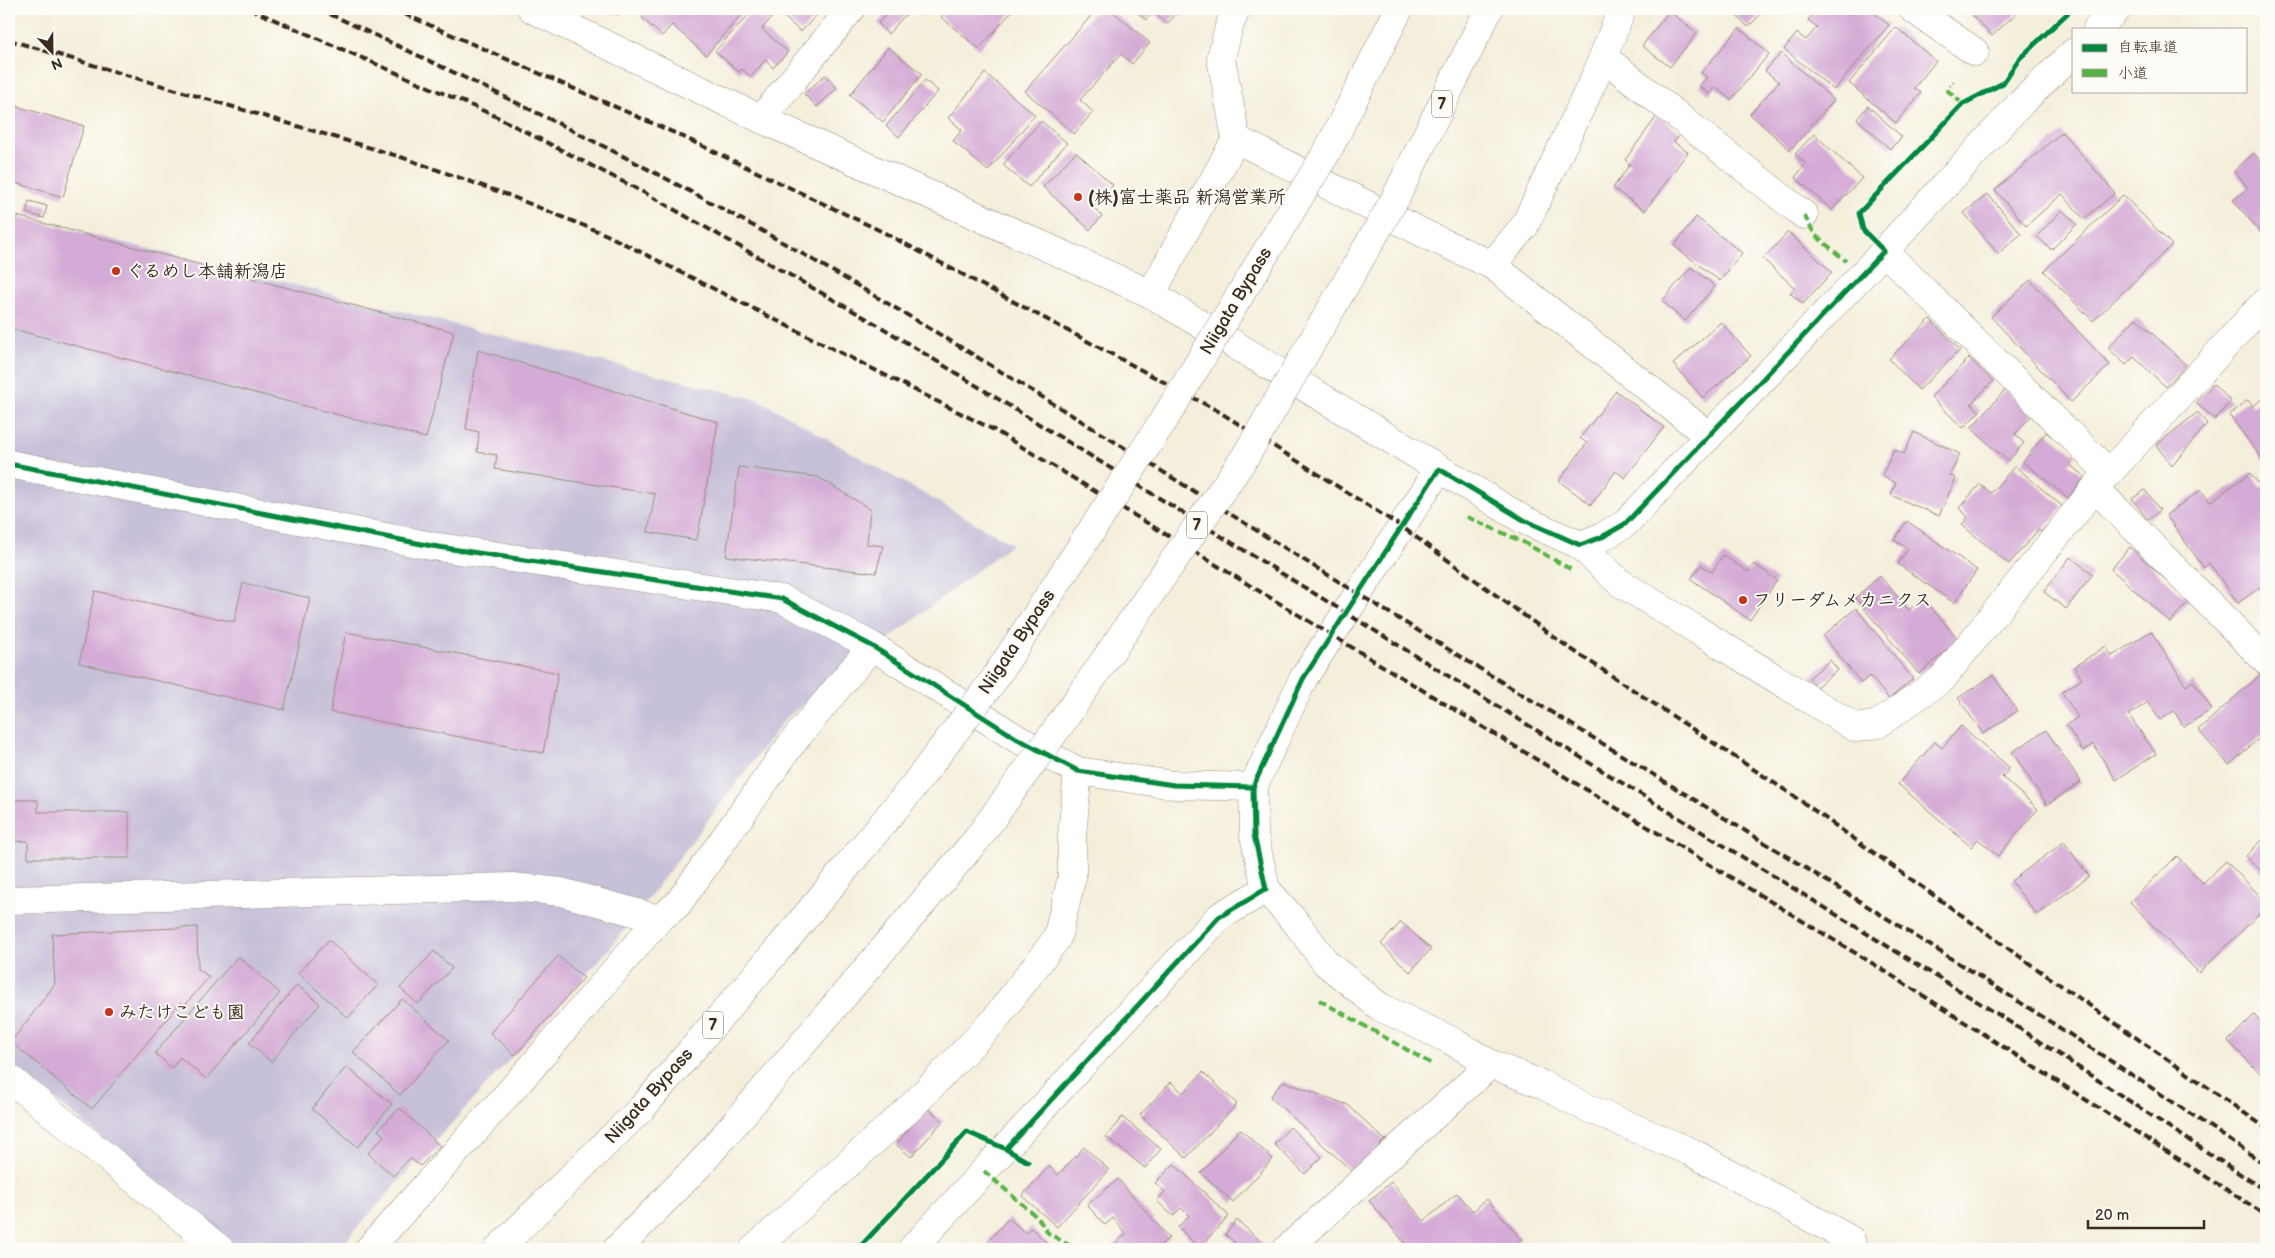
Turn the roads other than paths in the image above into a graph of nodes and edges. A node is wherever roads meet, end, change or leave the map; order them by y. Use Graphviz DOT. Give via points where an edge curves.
graph roads {
  1 [pos="532,9"];
  2 [pos="851,9"];
  3 [pos="1236,9"];
  4 [pos="1399,9"];
  5 [pos="1489,9"];
  6 [pos="1622,9"];
  7 [pos="1912,9"];
  8 [pos="2117,9"];
  9 [pos="2098,28"];
  10 [pos="1975,52"];
  11 [pos="2072,54"];
  12 [pos="1603,57"];
  13 [pos="761,119"];
  14 [pos="1236,139"];
  15 [pos="1804,215"];
  16 [pos="1884,251"];
  17 [pos="1492,265"];
  18 [pos="1151,294"];
  19 [pos="2266,301"];
  20 [pos="1709,436"];
  21 [pos="9,464"];
  22 [pos="1439,469"];
  23 [pos="2102,480"];
  24 [pos="1580,545"];
  25 [pos="872,646"];
  26 [pos="2266,661"];
  27 [pos="1078,771"];
  28 [pos="1252,787"];
  29 [pos="1266,890"];
  30 [pos="9,900"];
  31 [pos="659,919"];
  32 [pos="1491,1064"];
  33 [pos="9,1078"];
  34 [pos="220,1249"];
  35 [pos="369,1249"];
  36 [pos="498,1249"];
  37 [pos="617,1249"];
  38 [pos="754,1249"];
  39 [pos="912,1249"];
  40 [pos="1287,1249"];
  41 [pos="1853,1249"];
  1 -- 13 [label="main road"];
  2 -- 13 [label="main road"];
  3 -- 14 [label="main road" via="1221,58"];
  4 -- 36 [label="main road, Niigata Bypass / 7, bridge" via="1328,150 1162,424 992,681 912,788 642,1107"];
  5 -- 37 [label="main road, 7, bridge" via="1396,199 1245,456 1064,718 978,838 702,1162"];
  6 -- 12 [label="main road"];
  7 -- 10 [label="main road"];
  8 -- 9 [label="main road"];
  11 -- 16 [label="main road" via="2022,102"];
  12 -- 15 [label="main road"];
  12 -- 17 [label="main road" via="1525,225"];
  13 -- 18 [label="main road"];
  14 -- 17 [label="main road" via="1431,238"];
  14 -- 18 [label="main road"];
  16 -- 20 [label="main road"];
  16 -- 23 [label="main road"];
  17 -- 20 [label="main road"];
  18 -- 22 [label="main road"];
  19 -- 23 [label="main road"];
  20 -- 24 [label="main road" via="1625,524 1602,538"];
  21 -- 25 [label="main road" via="432,546 782,599"];
  22 -- 24 [label="main road" via="1524,520"];
  22 -- 28 [label="main road" via="1303,679"];
  23 -- 24 [label="main road" via="1942,679 1878,724 1856,728 1619,582"];
  23 -- 26 [label="main road"];
  25 -- 27 [label="main road" via="1016,738"];
  25 -- 31 [label="main road" via="792,744 677,905"];
  27 -- 28 [label="main road" via="1174,785"];
  27 -- 38 [label="main road" via="1072,877 1057,938 993,1022 911,1107"];
  28 -- 29 [label="main road" via="1254,835"];
  29 -- 32 [label="main road" via="1326,963 1380,1006"];
  29 -- 39 [label="main road" via="1219,917"];
  30 -- 31 [label="main road" via="513,888 561,892"];
  31 -- 35 [label="main road"];
  32 -- 40 [label="main road"];
  32 -- 41 [label="main road" via="1690,1152 1851,1240"];
  33 -- 34 [label="main road"];
}
